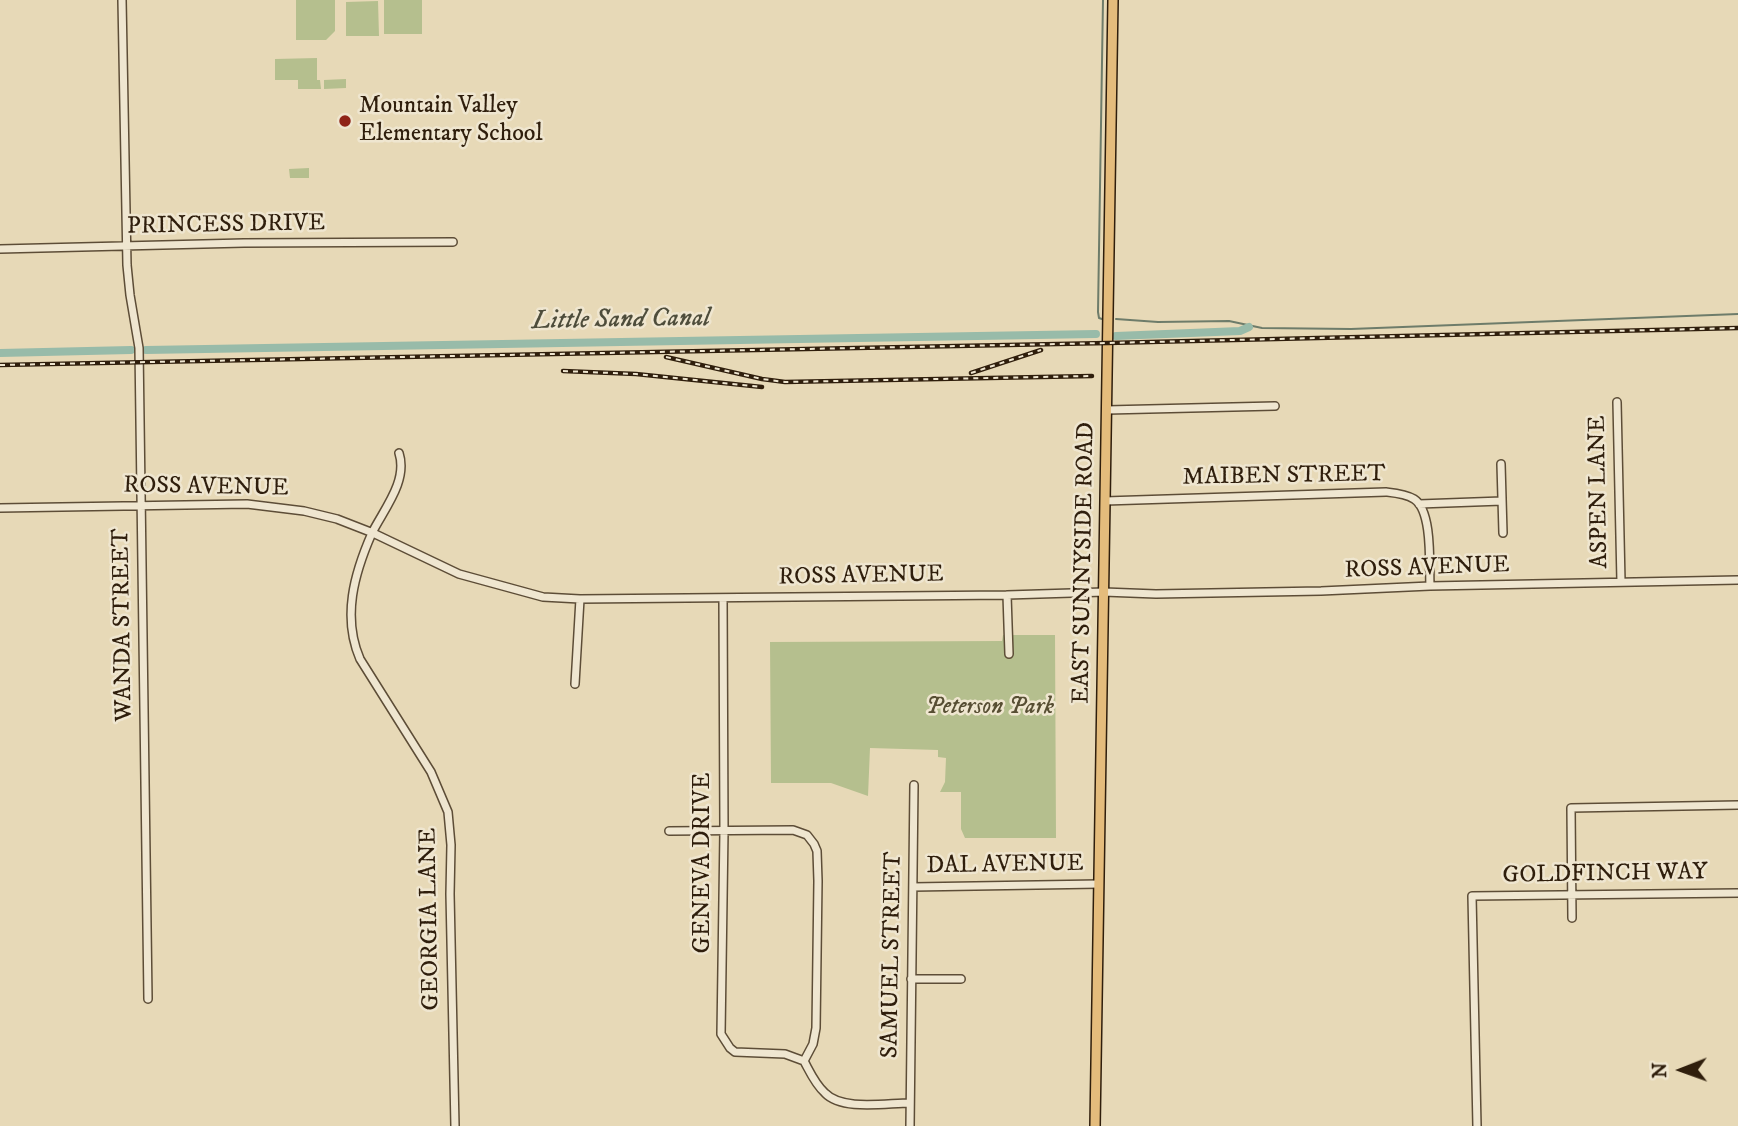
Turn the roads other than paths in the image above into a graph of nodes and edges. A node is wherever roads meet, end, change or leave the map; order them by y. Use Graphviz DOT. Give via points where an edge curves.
graph roads {
  1 [pos="121,0"];
  2 [pos="1112,0"];
  3 [pos="453,242"];
  4 [pos="128,247"];
  5 [pos="0,249"];
  6 [pos="1618,402"];
  7 [pos="1275,405"];
  8 [pos="1107,410"];
  9 [pos="399,453"];
  10 [pos="1501,464"];
  11 [pos="1105,501"];
  12 [pos="1502,501"];
  13 [pos="1419,503"];
  14 [pos="142,505"];
  15 [pos="0,508"];
  16 [pos="373,533"];
  17 [pos="1503,533"];
  18 [pos="1738,580"];
  19 [pos="1621,582"];
  20 [pos="1430,586"];
  21 [pos="1104,592"];
  22 [pos="1007,595"];
  23 [pos="580,599"];
  24 [pos="723,599"];
  25 [pos="1009,654"];
  26 [pos="575,684"];
  27 [pos="914,785"];
  28 [pos="1738,805"];
  29 [pos="669,831"];
  30 [pos="724,831"];
  31 [pos="1099,884"];
  32 [pos="912,887"];
  33 [pos="1738,893"];
  34 [pos="1572,895"];
  35 [pos="1572,918"];
  36 [pos="912,979"];
  37 [pos="961,979"];
  38 [pos="148,999"];
  39 [pos="804,1061"];
  40 [pos="910,1103"];
  41 [pos="455,1126"];
  42 [pos="910,1126"];
  43 [pos="1095,1126"];
  44 [pos="1477,1126"];
  1 -- 4 [label="street, WANDA STREET"];
  2 -- 8 [label="main road, EAST SUNNYSIDE ROAD"];
  3 -- 4 [label="street, PRINCESS DRIVE"];
  4 -- 5 [label="street, PRINCESS DRIVE"];
  4 -- 14 [label="street, WANDA STREET" via="139,348"];
  6 -- 19 [label="street, ASPEN LANE"];
  7 -- 8 [label="street"];
  8 -- 11 [label="main road, EAST SUNNYSIDE ROAD"];
  9 -- 16 [label="street, GEORGIA LANE" via="400,477"];
  10 -- 12 [label="street"];
  11 -- 13 [label="street, MAIBEN STREET" via="1386,492"];
  11 -- 21 [label="main road, EAST SUNNYSIDE ROAD"];
  12 -- 13 [label="street"];
  12 -- 17 [label="street"];
  13 -- 20 [label="street, MAIBEN STREET" via="1426,519"];
  14 -- 15 [label="street, ROSS AVENUE"];
  14 -- 16 [label="street, ROSS AVENUE" via="273,506 326,516"];
  14 -- 38 [label="street, WANDA STREET"];
  16 -- 23 [label="street, ROSS AVENUE" via="459,573 543,597"];
  16 -- 41 [label="street, GEORGIA LANE" via="350,605 353,643 431,772 449,818"];
  18 -- 19 [label="street, ROSS AVENUE"];
  19 -- 20 [label="street, ROSS AVENUE"];
  20 -- 21 [label="street, ROSS AVENUE"];
  21 -- 22 [label="street, ROSS AVENUE"];
  21 -- 31 [label="main road, EAST SUNNYSIDE ROAD"];
  22 -- 24 [label="street, ROSS AVENUE"];
  22 -- 25 [label="street"];
  23 -- 24 [label="street, ROSS AVENUE"];
  23 -- 26 [label="street"];
  24 -- 30 [label="street, GENEVA DRIVE"];
  27 -- 32 [label="street, SAMUEL STREET"];
  28 -- 34 [label="street" via="1571,808"];
  29 -- 30 [label="street"];
  30 -- 39 [label="street, GENEVA DRIVE" via="721,1034 735,1052 785,1054"];
  30 -- 39 [label="street" via="793,830 807,835 817,851 816,1028"];
  31 -- 32 [label="street, DAL AVENUE"];
  31 -- 43 [label="main road, EAST SUNNYSIDE ROAD"];
  32 -- 36 [label="street, SAMUEL STREET"];
  33 -- 34 [label="street, GOLDFINCH WAY"];
  34 -- 35 [label="street"];
  34 -- 44 [label="street, GOLDFINCH WAY" via="1472,896"];
  36 -- 37 [label="street"];
  36 -- 40 [label="street, SAMUEL STREET"];
  39 -- 40 [label="street" via="827,1096 843,1104"];
  40 -- 42 [label="street, SAMUEL STREET"];
}
